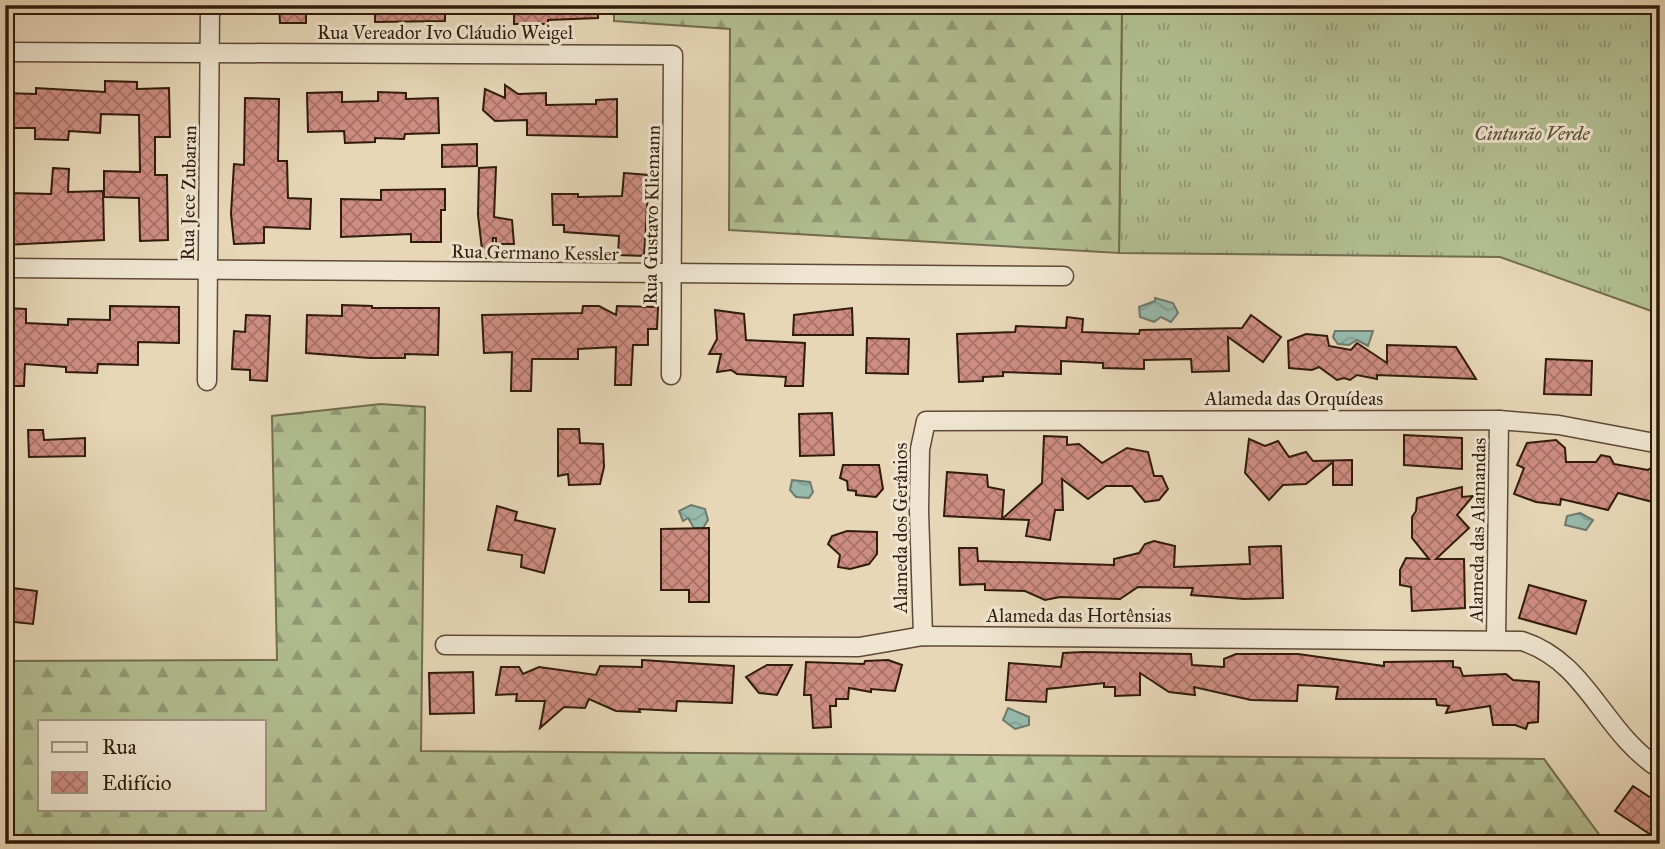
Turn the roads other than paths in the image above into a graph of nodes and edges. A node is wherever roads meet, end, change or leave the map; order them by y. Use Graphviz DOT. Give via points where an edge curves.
graph roads {
  1 [pos="210,5"];
  2 [pos="211,51"];
  3 [pos="5,52"];
  4 [pos="674,55"];
  5 [pos="208,267"];
  6 [pos="5,268"];
  7 [pos="671,275"];
  8 [pos="1064,276"];
  9 [pos="671,375"];
  10 [pos="207,381"];
  11 [pos="1499,420"];
  12 [pos="926,421"];
  13 [pos="1660,444"];
  14 [pos="923,636"];
  15 [pos="1496,640"];
  16 [pos="445,645"];
  17 [pos="1660,769"];
  1 -- 2 [label="street, Rua Jece Zubaran"];
  2 -- 3 [label="street, Rua Vereador Ivo Cláudio Weigel"];
  2 -- 4 [label="street, Rua Vereador Ivo Cláudio Weigel"];
  2 -- 5 [label="street, Rua Jece Zubaran"];
  4 -- 7 [label="street, Rua Gustavo Kliemann"];
  5 -- 6 [label="street, Rua Germano Kessler"];
  5 -- 7 [label="street, Rua Germano Kessler"];
  5 -- 10 [label="street, Rua Jece Zubaran"];
  7 -- 8 [label="street, Rua Germano Kessler"];
  7 -- 9 [label="street, Rua Gustavo Kliemann"];
  11 -- 12 [label="street, Alameda das Orquídeas"];
  11 -- 13 [label="street, Alameda das Orquídeas" via="1559,425"];
  11 -- 15 [label="street, Alameda das Alamandas"];
  12 -- 14 [label="street, Alameda dos Gerânios" via="920,449 919,511"];
  14 -- 15 [label="street, Alameda das Hortênsias"];
  14 -- 16 [label="street, Alameda das Hortênsias" via="859,647"];
  15 -- 17 [label="street, Alameda das Hortênsias" via="1543,648 1572,670 1623,740"];
}
